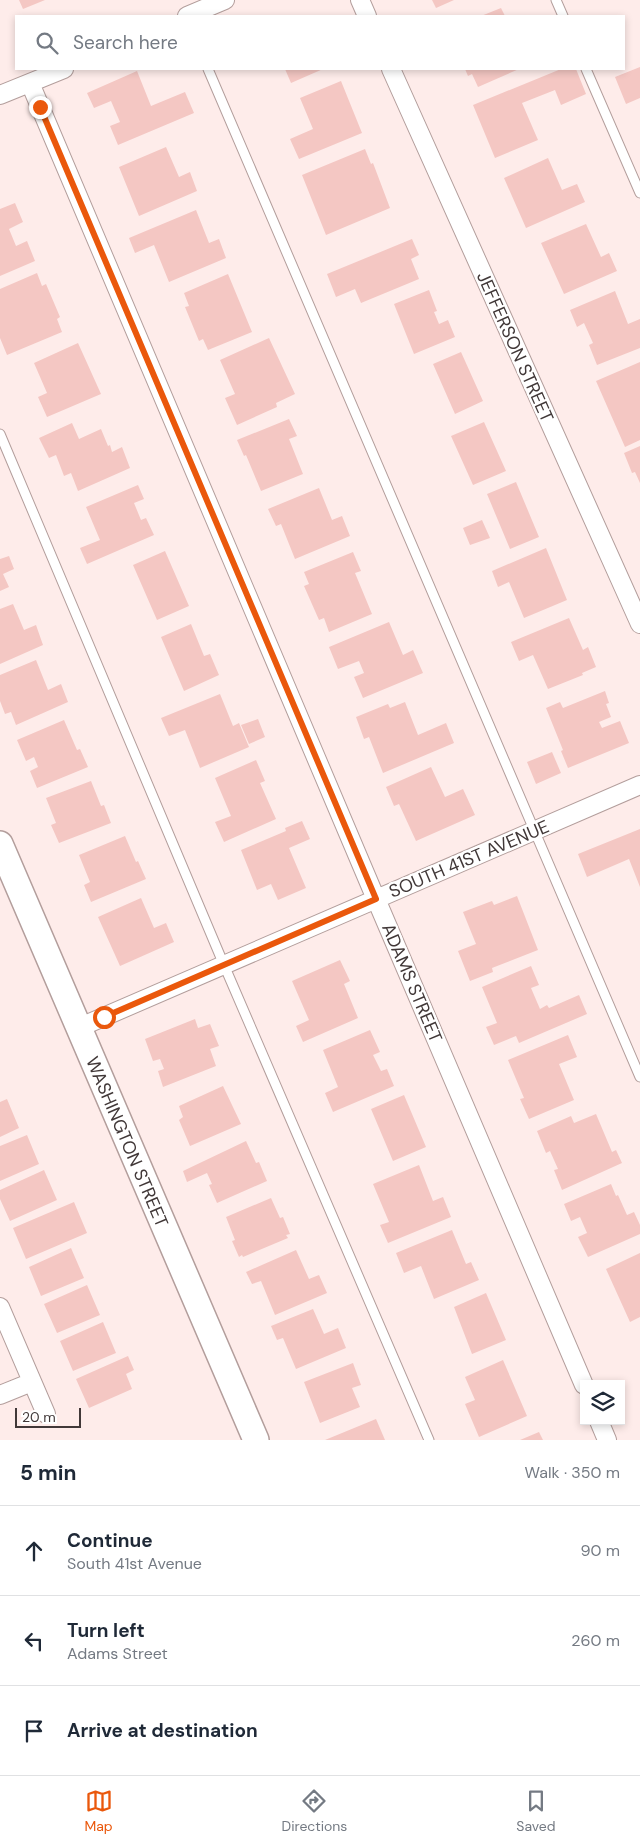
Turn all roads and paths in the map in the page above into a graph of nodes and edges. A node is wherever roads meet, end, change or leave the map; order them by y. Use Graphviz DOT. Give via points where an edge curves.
graph roads {
  1 [pos="225,0"];
  2 [pos="360,0"];
  3 [pos="556,0"];
  4 [pos="189,15"];
  5 [pos="367,15"];
  6 [pos="563,15"];
  7 [pos="62,70"];
  8 [pos="208,70"];
  9 [pos="391,70"];
  10 [pos="586,70"];
  11 [pos="30,83"];
  12 [pos="0,95"];
  13 [pos="640,193"];
  14 [pos="0,434"];
  15 [pos="640,624"];
  16 [pos="640,785"];
  17 [pos="534,831"];
  18 [pos="0,844"];
  19 [pos="376,899"];
  20 [pos="224,965"];
  21 [pos="78,1028"];
  22 [pos="640,1077"];
  23 [pos="0,1307"];
  24 [pos="582,1380"];
  25 [pos="32,1382"];
  26 [pos="0,1395"];
  27 [pos="46,1414"];
  28 [pos="601,1425"];
  29 [pos="256,1440"];
  30 [pos="429,1440"];
  31 [pos="607,1440"];
  1 -- 4 [label="street"];
  2 -- 5 [label="street"];
  3 -- 6 [label="lane"];
  7 -- 11 [label="street"];
  8 -- 17 [label="lane"];
  9 -- 15 [label="street, JEFFERSON STREET"];
  10 -- 13 [label="lane"];
  11 -- 12 [label="street"];
  11 -- 19 [label="street, ADAMS STREET"];
  14 -- 20 [label="lane"];
  16 -- 17 [label="street, SOUTH 41ST AVENUE"];
  17 -- 19 [label="street, SOUTH 41ST AVENUE"];
  17 -- 22 [label="lane"];
  18 -- 21 [label="street, WASHINGTON STREET"];
  19 -- 20 [label="street, SOUTH 41ST AVENUE"];
  19 -- 24 [label="street, ADAMS STREET"];
  20 -- 21 [label="street, SOUTH 41ST AVENUE"];
  20 -- 30 [label="lane"];
  21 -- 29 [label="street, WASHINGTON STREET"];
  23 -- 25 [label="street"];
  25 -- 26 [label="street"];
  25 -- 27 [label="street"];
  28 -- 31 [label="street"];
}
